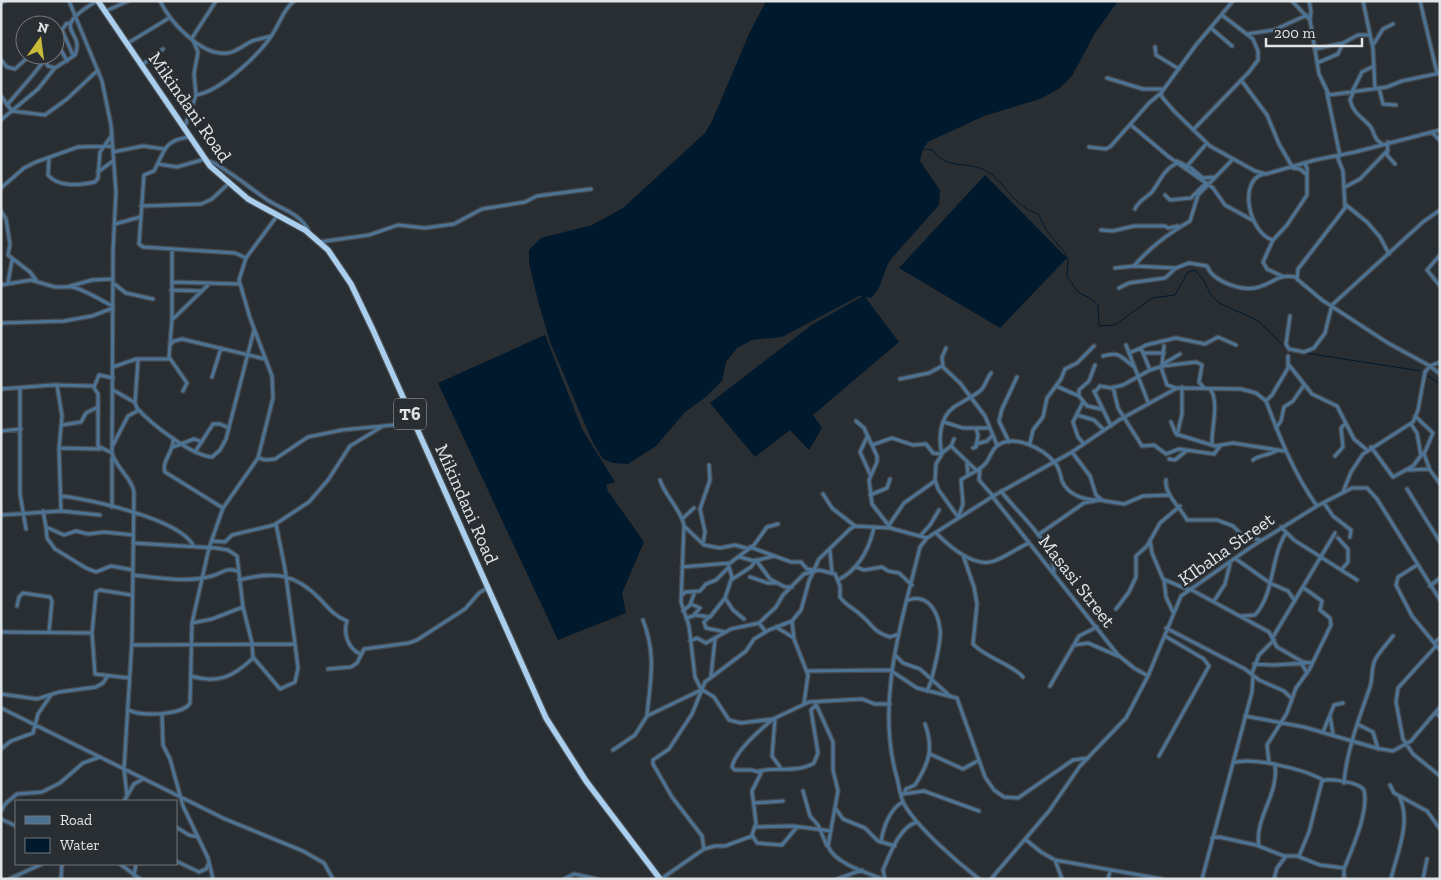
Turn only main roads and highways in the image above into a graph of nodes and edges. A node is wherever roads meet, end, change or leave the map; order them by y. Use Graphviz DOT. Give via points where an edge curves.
graph roads {
  1 [pos="97,1"];
  2 [pos="660,879"];
  1 -- 2 [label="highway, Mikindani Road / T6" via="205,159 228,184 310,234 333,257 358,297 487,588 560,742"];
}
